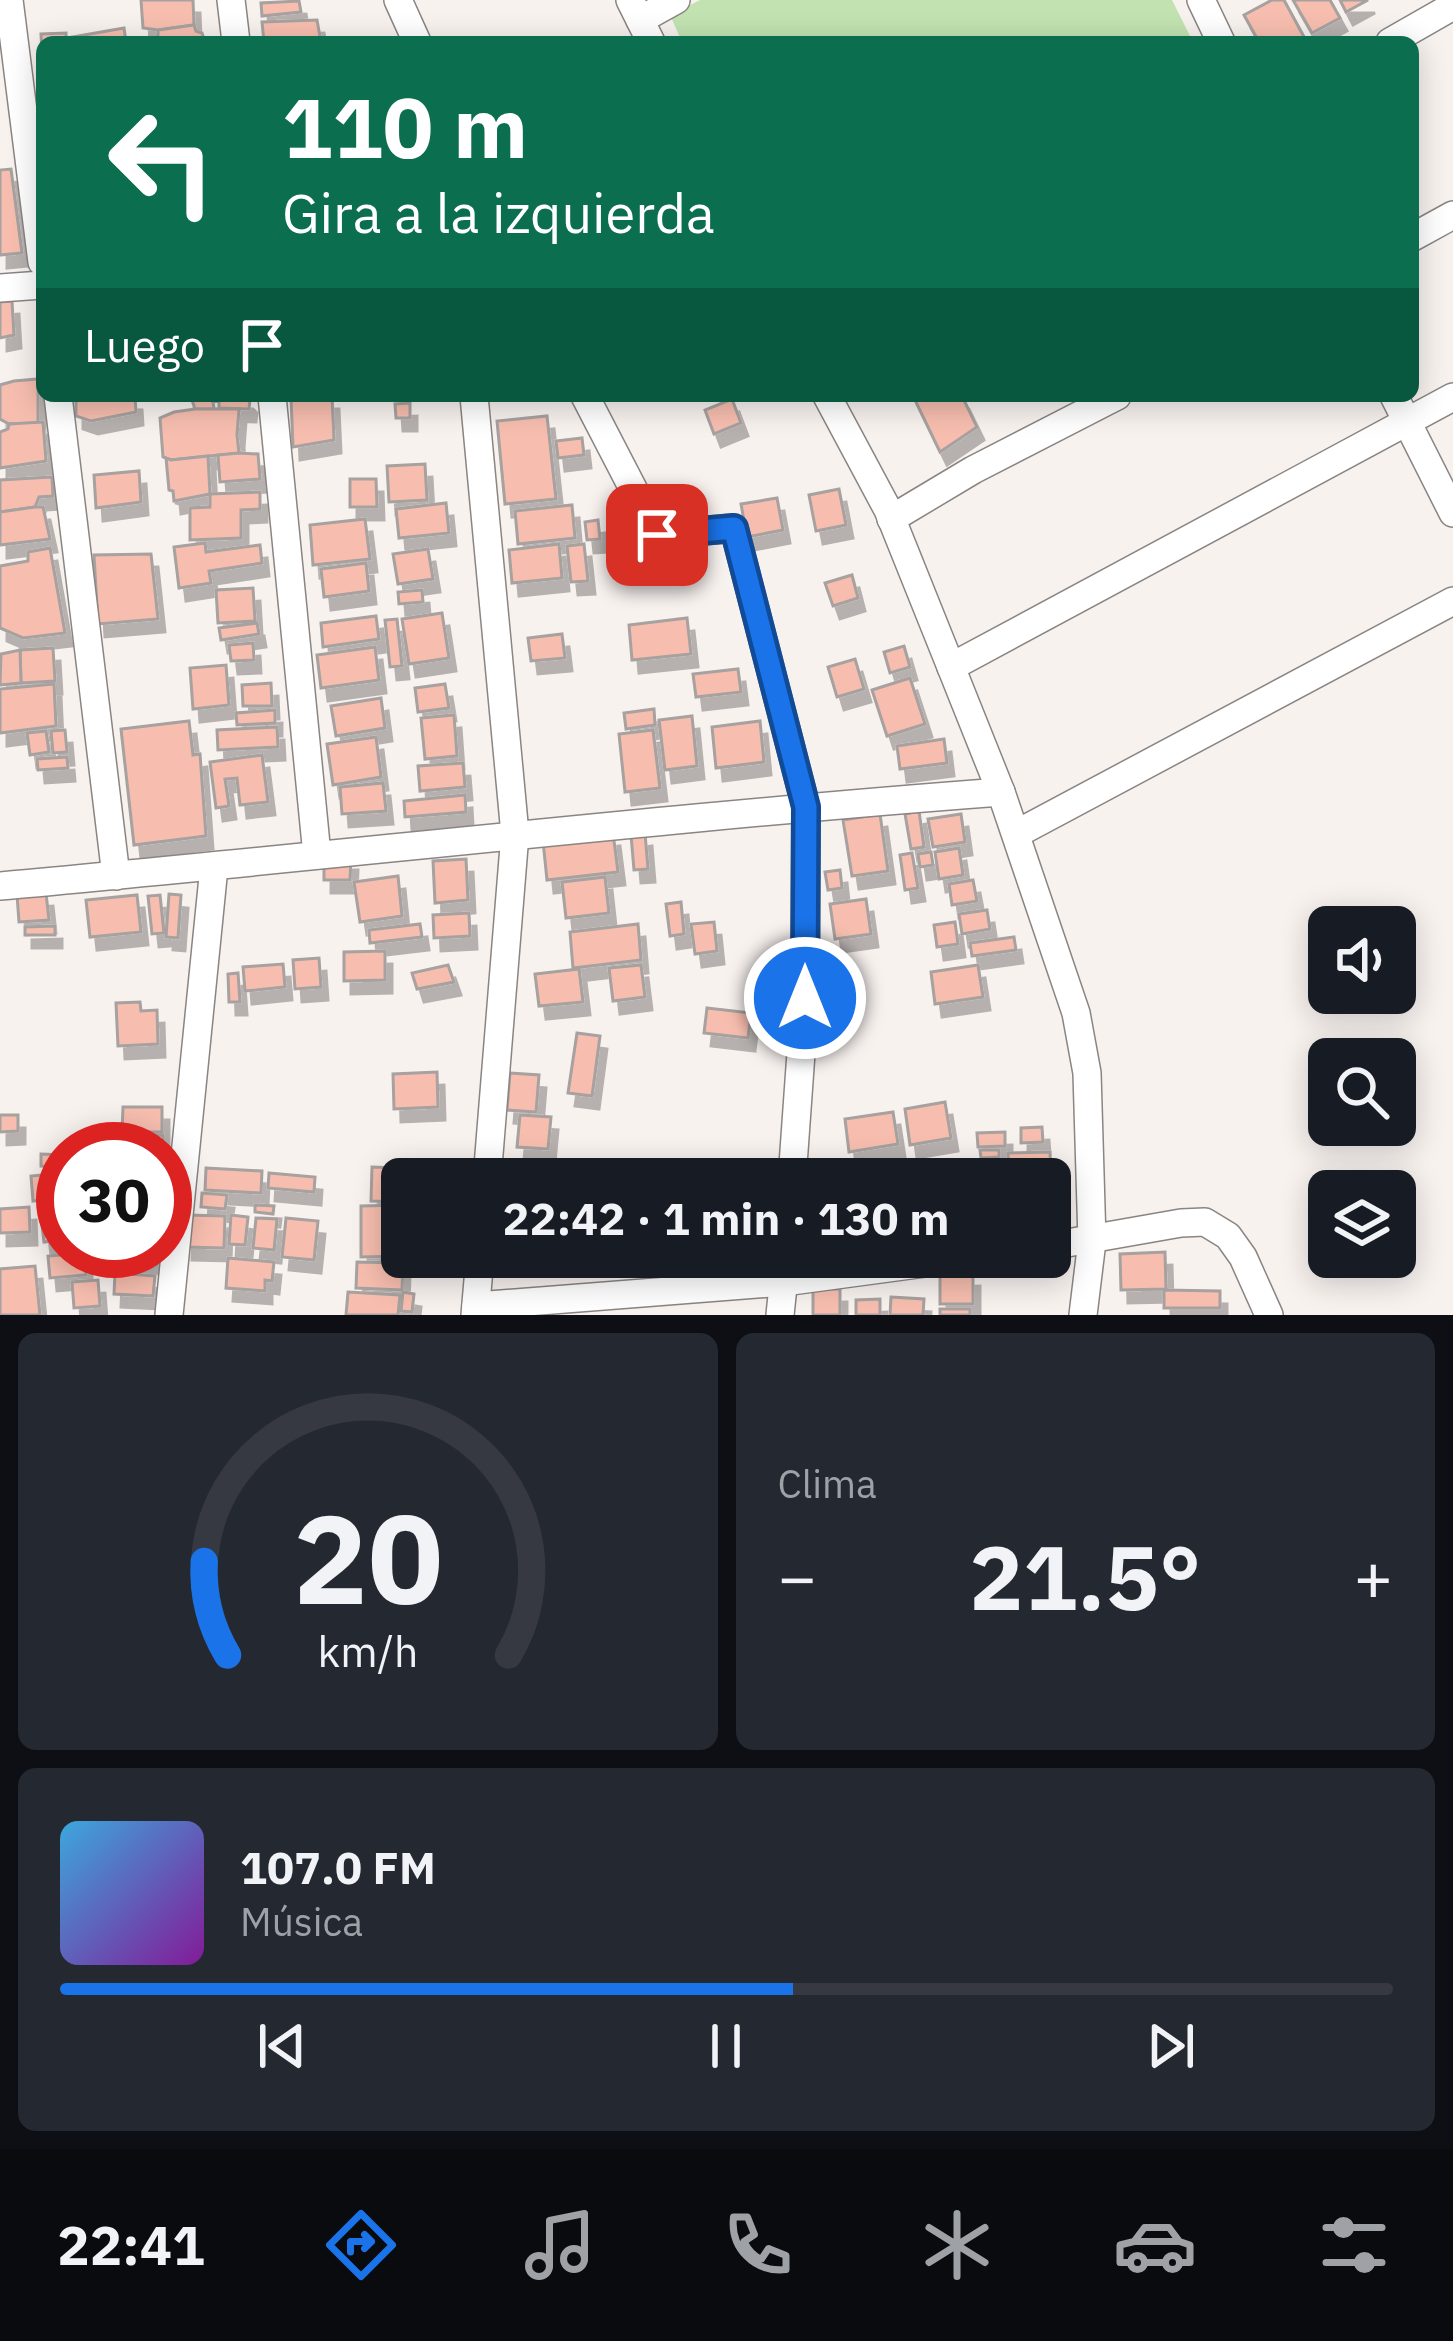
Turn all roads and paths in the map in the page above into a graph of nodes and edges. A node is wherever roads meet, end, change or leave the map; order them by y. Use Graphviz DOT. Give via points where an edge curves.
graph roads {
  1 [pos="10,0"];
  2 [pos="231,0"];
  3 [pos="398,0"];
  4 [pos="676,0"];
  5 [pos="1201,0"];
  6 [pos="1453,6"];
  7 [pos="641,21"];
  8 [pos="235,36"];
  9 [pos="414,36"];
  10 [pos="1218,36"];
  11 [pos="1400,36"];
  12 [pos="36,213"];
  13 [pos="1453,215"];
  14 [pos="1419,234"];
  15 [pos="36,285"];
  16 [pos="0,288"];
  17 [pos="1453,397"];
  18 [pos="59,402"];
  19 [pos="273,402"];
  20 [pos="475,402"];
  21 [pos="588,402"];
  22 [pos="830,402"];
  23 [pos="1105,402"];
  24 [pos="1400,409"];
  25 [pos="1453,513"];
  26 [pos="890,519"];
  27 [pos="1453,602"];
  28 [pos="951,667"];
  29 [pos="1001,792"];
  30 [pos="806,807"];
  31 [pos="514,834"];
  32 [pos="1016,834"];
  33 [pos="317,855"];
  34 [pos="214,867"];
  35 [pos="116,875"];
  36 [pos="0,886"];
  37 [pos="489,1158"];
  38 [pos="794,1158"];
  39 [pos="1092,1241"];
  40 [pos="1071,1244"];
  41 [pos="478,1278"];
  42 [pos="719,1278"];
  43 [pos="784,1278"];
  44 [pos="476,1311"];
  45 [pos="169,1315"];
  46 [pos="780,1315"];
  47 [pos="1083,1315"];
  48 [pos="1269,1315"];
  1 -- 12 [label="street"];
  2 -- 8 [label="street"];
  3 -- 9 [label="street"];
  4 -- 7 [label="street"];
  5 -- 10 [label="street"];
  6 -- 11 [label="street"];
  13 -- 14 [label="street"];
  15 -- 16 [label="street"];
  17 -- 24 [label="street"];
  18 -- 35 [label="street"];
  19 -- 33 [label="street"];
  20 -- 31 [label="street"];
  21 -- 30 [label="street" via="657,535 734,528"];
  22 -- 26 [label="street"];
  23 -- 26 [label="street"];
  24 -- 25 [label="street"];
  24 -- 28 [label="street"];
  26 -- 28 [label="street"];
  27 -- 32 [label="street"];
  28 -- 29 [label="street"];
  29 -- 30 [label="street"];
  29 -- 32 [label="street"];
  30 -- 31 [label="street"];
  30 -- 38 [label="street"];
  31 -- 33 [label="street"];
  31 -- 37 [label="street"];
  32 -- 39 [label="street" via="1076,1013 1087,1073"];
  33 -- 34 [label="street"];
  34 -- 35 [label="street"];
  34 -- 45 [label="street"];
  35 -- 36 [label="street"];
  39 -- 40 [label="street"];
  39 -- 47 [label="street"];
  39 -- 48 [label="street" via="1205,1222 1244,1258"];
  41 -- 44 [label="street"];
  42 -- 44 [label="street"];
  43 -- 46 [label="street"];
}
